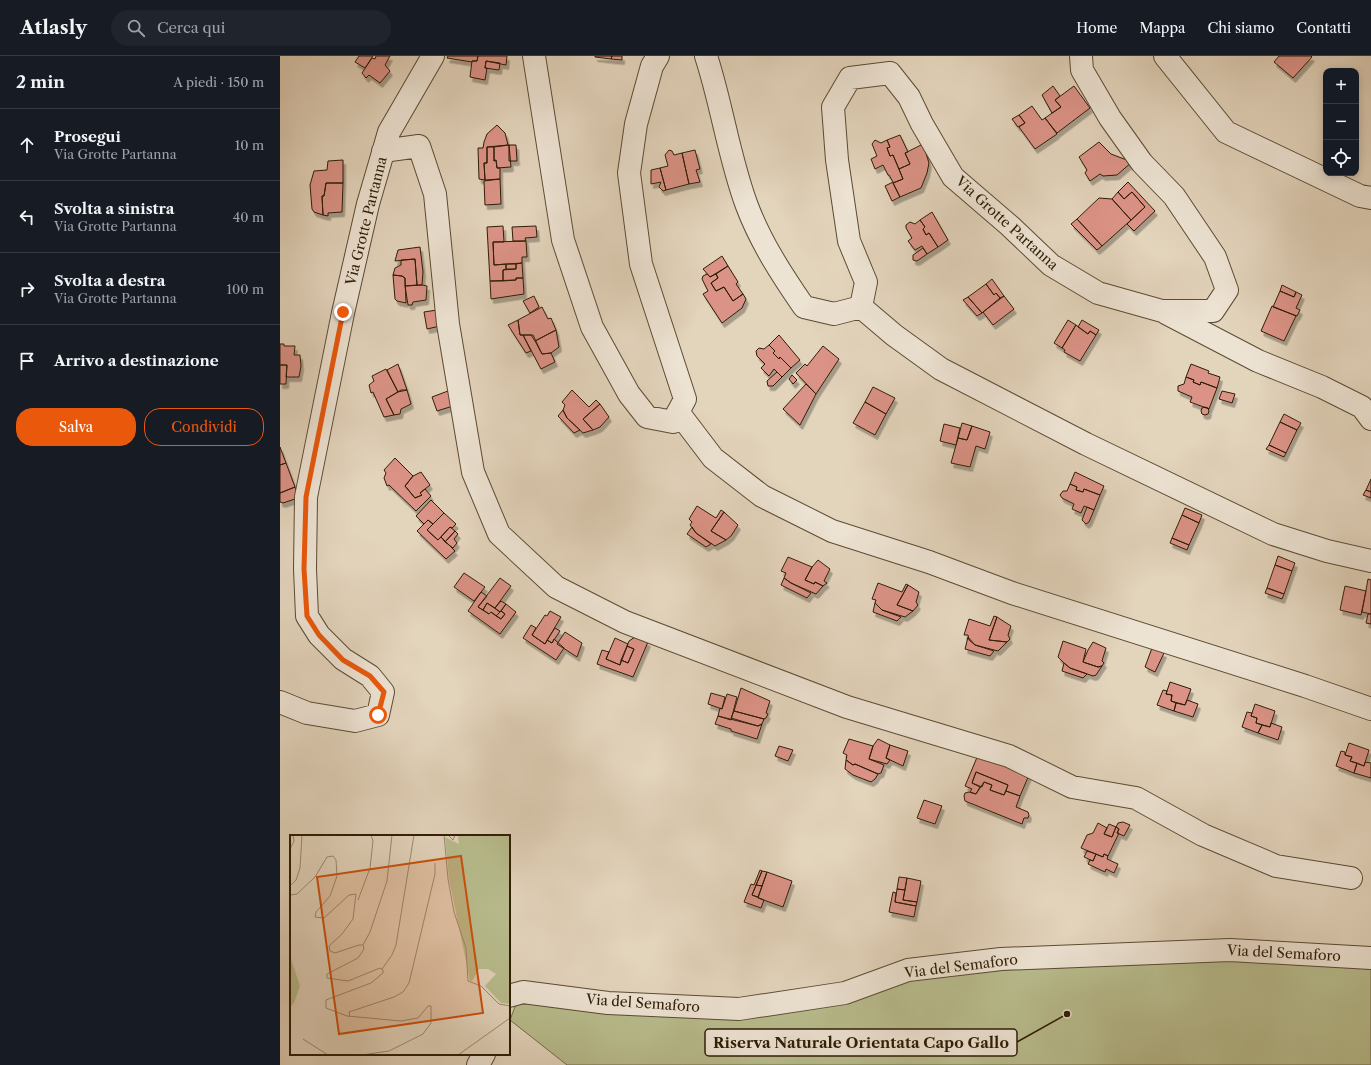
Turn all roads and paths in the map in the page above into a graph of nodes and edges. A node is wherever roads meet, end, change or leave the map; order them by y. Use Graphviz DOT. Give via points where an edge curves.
graph roads {
  1 [pos="433,56"];
  2 [pos="534,56"];
  3 [pos="658,56"];
  4 [pos="706,56"];
  5 [pos="1081,56"];
  6 [pos="1166,56"];
  7 [pos="383,151"];
  8 [pos="1371,198"];
  9 [pos="861,307"];
  10 [pos="1162,311"];
  11 [pos="678,412"];
  12 [pos="1371,419"];
  13 [pos="1371,561"];
  14 [pos="280,702"];
  15 [pos="1371,709"];
  16 [pos="1351,878"];
  17 [pos="1371,958"];
  18 [pos="510,996"];
  19 [pos="483,1055"];
  20 [pos="478,1065"];
  1 -- 7 [label="street, Via Grotte Partanna" via="389,132"];
  2 -- 11 [label="street" via="563,240 592,327 629,394 648,417 673,422"];
  3 -- 11 [label="street" via="652,66 636,124 629,173 641,264 685,398"];
  4 -- 9 [label="street" via="728,145 747,207 774,264 804,307 834,314"];
  5 -- 10 [label="street, Via Grotte Partanna" via="1082,70 1110,118 1142,163 1174,196 1214,257 1227,290 1213,312"];
  6 -- 8 [label="street" via="1226,132 1360,196"];
  7 -- 14 [label="street, Via Grotte Partanna" via="343,312 306,497 304,569 307,616 319,635 343,660 370,676 384,692 378,715 355,721 307,713"];
  7 -- 16 [label="street" via="419,146 435,194 448,324 473,472 499,534 556,587 625,622 840,704 1009,756 1072,786 1136,798 1203,835 1276,866"];
  9 -- 10 [label="street, Via Grotte Partanna" via="866,282 849,241 837,160 833,107 850,78 890,73 909,97 954,177 1050,265 1098,293"];
  9 -- 13 [label="street" via="941,369 1086,444 1273,534 1327,551"];
  10 -- 12 [label="street" via="1258,362 1362,407"];
  11 -- 15 [label="street" via="713,458 762,496 832,531 929,562 1012,593"];
  17 -- 18 [label="street, Via del Semaforo" via="1230,950 1001,959 908,970 845,993 739,1009 608,1002 523,992"];
  19 -- 20 [label="street"];
}
